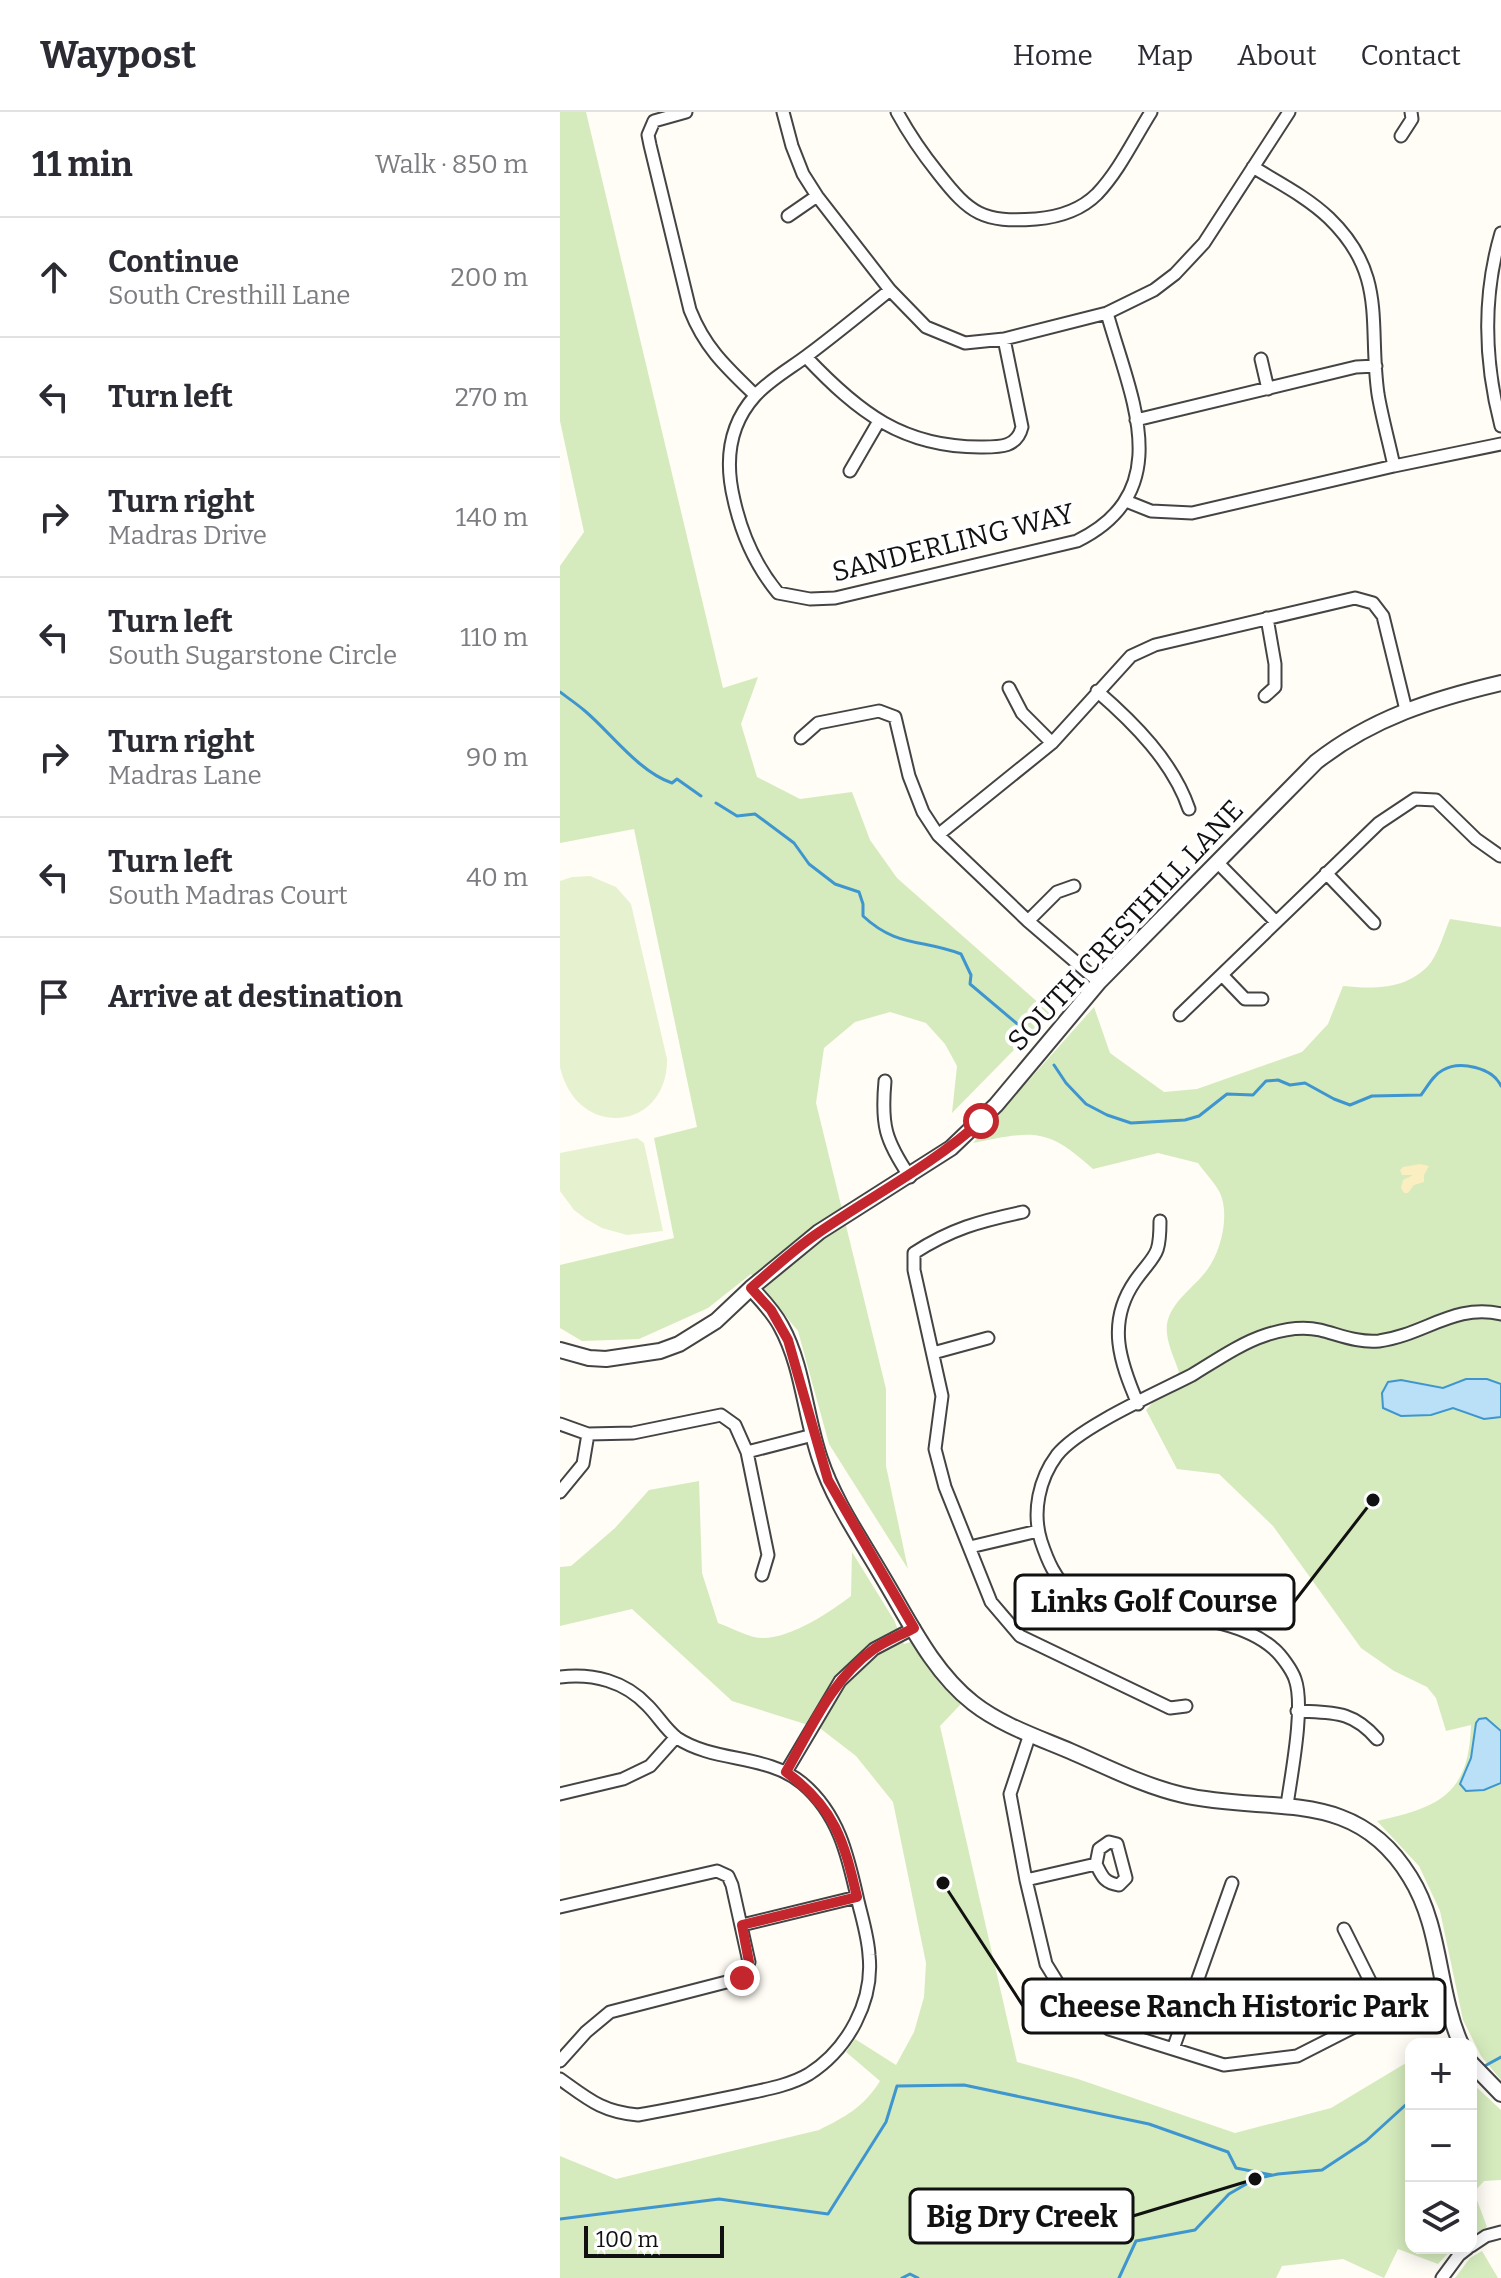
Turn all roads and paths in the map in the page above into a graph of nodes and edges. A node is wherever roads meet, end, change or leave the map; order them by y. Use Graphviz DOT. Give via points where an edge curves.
graph roads {
  1 [pos="686,112"];
  2 [pos="783,112"];
  3 [pos="897,112"];
  4 [pos="1151,112"];
  5 [pos="1289,112"];
  6 [pos="1411,112"];
  7 [pos="1401,136"];
  8 [pos="1253,167"];
  9 [pos="817,196"];
  10 [pos="788,216"];
  11 [pos="1501,233"];
  12 [pos="890,290"];
  13 [pos="1107,313"];
  14 [pos="1004,339"];
  15 [pos="806,357"];
  16 [pos="1261,359"];
  17 [pos="1376,366"];
  18 [pos="1268,389"];
  19 [pos="755,395"];
  20 [pos="1136,420"];
  21 [pos="879,421"];
  22 [pos="1501,426"];
  23 [pos="1501,444"];
  24 [pos="1394,466"];
  25 [pos="850,471"];
  26 [pos="1126,501"];
  27 [pos="1267,618"];
  28 [pos="1501,683"];
  29 [pos="1009,688"];
  30 [pos="1097,691"];
  31 [pos="1265,696"];
  32 [pos="1406,710"];
  33 [pos="801,738"];
  34 [pos="1052,743"];
  35 [pos="1189,809"];
  36 [pos="938,835"];
  37 [pos="1500,856"];
  38 [pos="1217,862"];
  39 [pos="1326,873"];
  40 [pos="1074,886"];
  41 [pos="1028,921"];
  42 [pos="1275,921"];
  43 [pos="1374,923"];
  44 [pos="1222,975"];
  45 [pos="1099,982"];
  46 [pos="1262,999"];
  47 [pos="1180,1015"];
  48 [pos="885,1081"];
  49 [pos="910,1177"];
  50 [pos="1023,1212"];
  51 [pos="1160,1221"];
  52 [pos="751,1288"];
  53 [pos="1501,1314"];
  54 [pos="988,1338"];
  55 [pos="560,1350"];
  56 [pos="933,1353"];
  57 [pos="1138,1404"];
  58 [pos="560,1424"];
  59 [pos="588,1434"];
  60 [pos="813,1435"];
  61 [pos="747,1452"];
  62 [pos="560,1492"];
  63 [pos="1038,1531"];
  64 [pos="970,1547"];
  65 [pos="762,1575"];
  66 [pos="1098,1588"];
  67 [pos="1091,1600"];
  68 [pos="914,1628"];
  69 [pos="560,1677"];
  70 [pos="1186,1706"];
  71 [pos="1297,1711"];
  72 [pos="1030,1734"];
  73 [pos="676,1737"];
  74 [pos="1377,1739"];
  75 [pos="786,1772"];
  76 [pos="560,1794"];
  77 [pos="1287,1805"];
  78 [pos="1096,1864"];
  79 [pos="1026,1880"];
  80 [pos="1232,1883"];
  81 [pos="857,1897"];
  82 [pos="560,1907"];
  83 [pos="742,1925"];
  84 [pos="1344,1929"];
  85 [pos="1444,1988"];
  86 [pos="1385,2011"];
  87 [pos="1459,2038"];
  88 [pos="1173,2049"];
  89 [pos="560,2061"];
  90 [pos="1477,2069"];
  91 [pos="560,2079"];
  92 [pos="1501,2094"];
  93 [pos="1501,2232"];
  94 [pos="1477,2242"];
  95 [pos="1462,2254"];
  96 [pos="1442,2278"];
  1 -- 19 [label="street" via="654,121 648,135 653,160 696,326 710,350"];
  2 -- 9 [label="street" via="803,174"];
  3 -- 4 [label="street" via="913,142 960,202 1000,220 1062,215 1080,207 1108,181"];
  5 -- 8 [label="street"];
  6 -- 7 [label="street"];
  8 -- 13 [label="street" via="1191,259 1154,290"];
  8 -- 17 [label="street" via="1313,204 1354,248 1373,296"];
  9 -- 10 [label="street"];
  9 -- 12 [label="street"];
  11 -- 22 [label="street" via="1485,323"];
  12 -- 14 [label="street" via="926,327 948,338 965,343"];
  12 -- 15 [label="street, SANDERLING WAY"];
  13 -- 14 [label="street"];
  13 -- 20 [label="street, SANDERLING WAY"];
  14 -- 21 [label="street" via="1022,427 1012,444 966,447 919,440"];
  15 -- 19 [label="street, SANDERLING WAY"];
  15 -- 21 [label="street" via="836,389"];
  16 -- 18 [label="street"];
  17 -- 18 [label="street"];
  17 -- 24 [label="street"];
  18 -- 20 [label="street"];
  19 -- 26 [label="street, SANDERLING WAY" via="730,442 731,485 749,550 778,593 835,598 1077,541 1108,523"];
  20 -- 26 [label="street, SANDERLING WAY" via="1139,471"];
  21 -- 25 [label="street"];
  23 -- 24 [label="street"];
  24 -- 26 [label="street" via="1192,513 1151,511"];
  27 -- 30 [label="street" via="1155,645 1131,656"];
  27 -- 31 [label="street" via="1275,687"];
  27 -- 32 [label="street" via="1355,598 1373,603 1383,616"];
  28 -- 32 [label="street, SOUTH CRESTHILL LANE"];
  29 -- 34 [label="street" via="1022,713"];
  30 -- 34 [label="street"];
  30 -- 35 [label="street" via="1133,723 1182,787"];
  32 -- 38 [label="street, SOUTH CRESTHILL LANE" via="1365,728 1316,762"];
  33 -- 36 [label="street" via="818,723 879,711 895,717 909,776"];
  34 -- 36 [label="street"];
  36 -- 41 [label="street"];
  37 -- 39 [label="street" via="1436,800 1415,799 1379,823"];
  38 -- 42 [label="street"];
  38 -- 45 [label="street, SOUTH CRESTHILL LANE"];
  39 -- 42 [label="street"];
  39 -- 43 [label="street"];
  40 -- 41 [label="street" via="1057,892"];
  41 -- 45 [label="street"];
  42 -- 44 [label="street"];
  44 -- 46 [label="street" via="1245,999"];
  44 -- 47 [label="street"];
  45 -- 49 [label="street, SOUTH CRESTHILL LANE" via="981,1121"];
  48 -- 49 [label="street" via="882,1113 890,1147"];
  49 -- 52 [label="street, SOUTH CRESTHILL LANE" via="819,1232"];
  50 -- 56 [label="street" via="973,1222 914,1253"];
  51 -- 57 [label="street" via="1160,1249 1133,1284 1118,1331 1120,1358"];
  52 -- 55 [label="street, SOUTH CRESTHILL LANE" via="716,1321 660,1351 606,1359"];
  52 -- 60 [label="street" via="788,1340"];
  53 -- 57 [label="street" via="1482,1309 1458,1313 1378,1341 1319,1330 1279,1331"];
  54 -- 56 [label="street"];
  56 -- 64 [label="street" via="942,1396 935,1449"];
  57 -- 63 [label="street" via="1083,1432 1057,1454 1039,1487"];
  58 -- 59 [label="street"];
  59 -- 61 [label="street" via="633,1433 721,1415 735,1425"];
  59 -- 62 [label="street" via="583,1464"];
  60 -- 61 [label="street"];
  60 -- 68 [label="street" via="843,1509"];
  61 -- 65 [label="street" via="768,1555"];
  63 -- 64 [label="street"];
  63 -- 67 [label="street" via="1049,1564 1071,1592"];
  64 -- 70 [label="street" via="991,1602 1020,1636 1170,1708"];
  66 -- 67 [label="street"];
  67 -- 71 [label="street" via="1134,1612 1220,1623 1250,1634 1275,1649 1295,1679"];
  68 -- 72 [label="street" via="966,1698"];
  68 -- 75 [label="street" via="874,1649 840,1681"];
  69 -- 73 [label="street" via="591,1676 616,1683 645,1703"];
  71 -- 74 [label="street" via="1342,1714 1364,1724"];
  71 -- 77 [label="street"];
  72 -- 77 [label="street" via="1162,1790"];
  72 -- 79 [label="street" via="1010,1794"];
  73 -- 75 [label="street" via="699,1749"];
  73 -- 76 [label="street" via="650,1766 623,1779"];
  75 -- 81 [label="street" via="831,1816"];
  77 -- 85 [label="street" via="1351,1822 1399,1861 1429,1917"];
  78 -- 79 [label="street"];
  79 -- 88 [label="street" via="1046,1964 1067,1998 1109,2029"];
  80 -- 88 [label="street"];
  81 -- 83 [label="street"];
  81 -- 91 [label="street" via="869,1954 864,2002 846,2040 809,2073 775,2087 638,2115 597,2106"];
  82 -- 83 [label="street" via="717,1871 728,1876"];
  83 -- 89 [label="street" via="749,1962 742,1978 610,2012"];
  84 -- 86 [label="street"];
  85 -- 86 [label="street"];
  85 -- 87 [label="street"];
  86 -- 88 [label="street" via="1297,2056 1224,2065"];
  90 -- 92 [label="street"];
  93 -- 94 [label="street"];
  95 -- 96 [label="street"];
}
